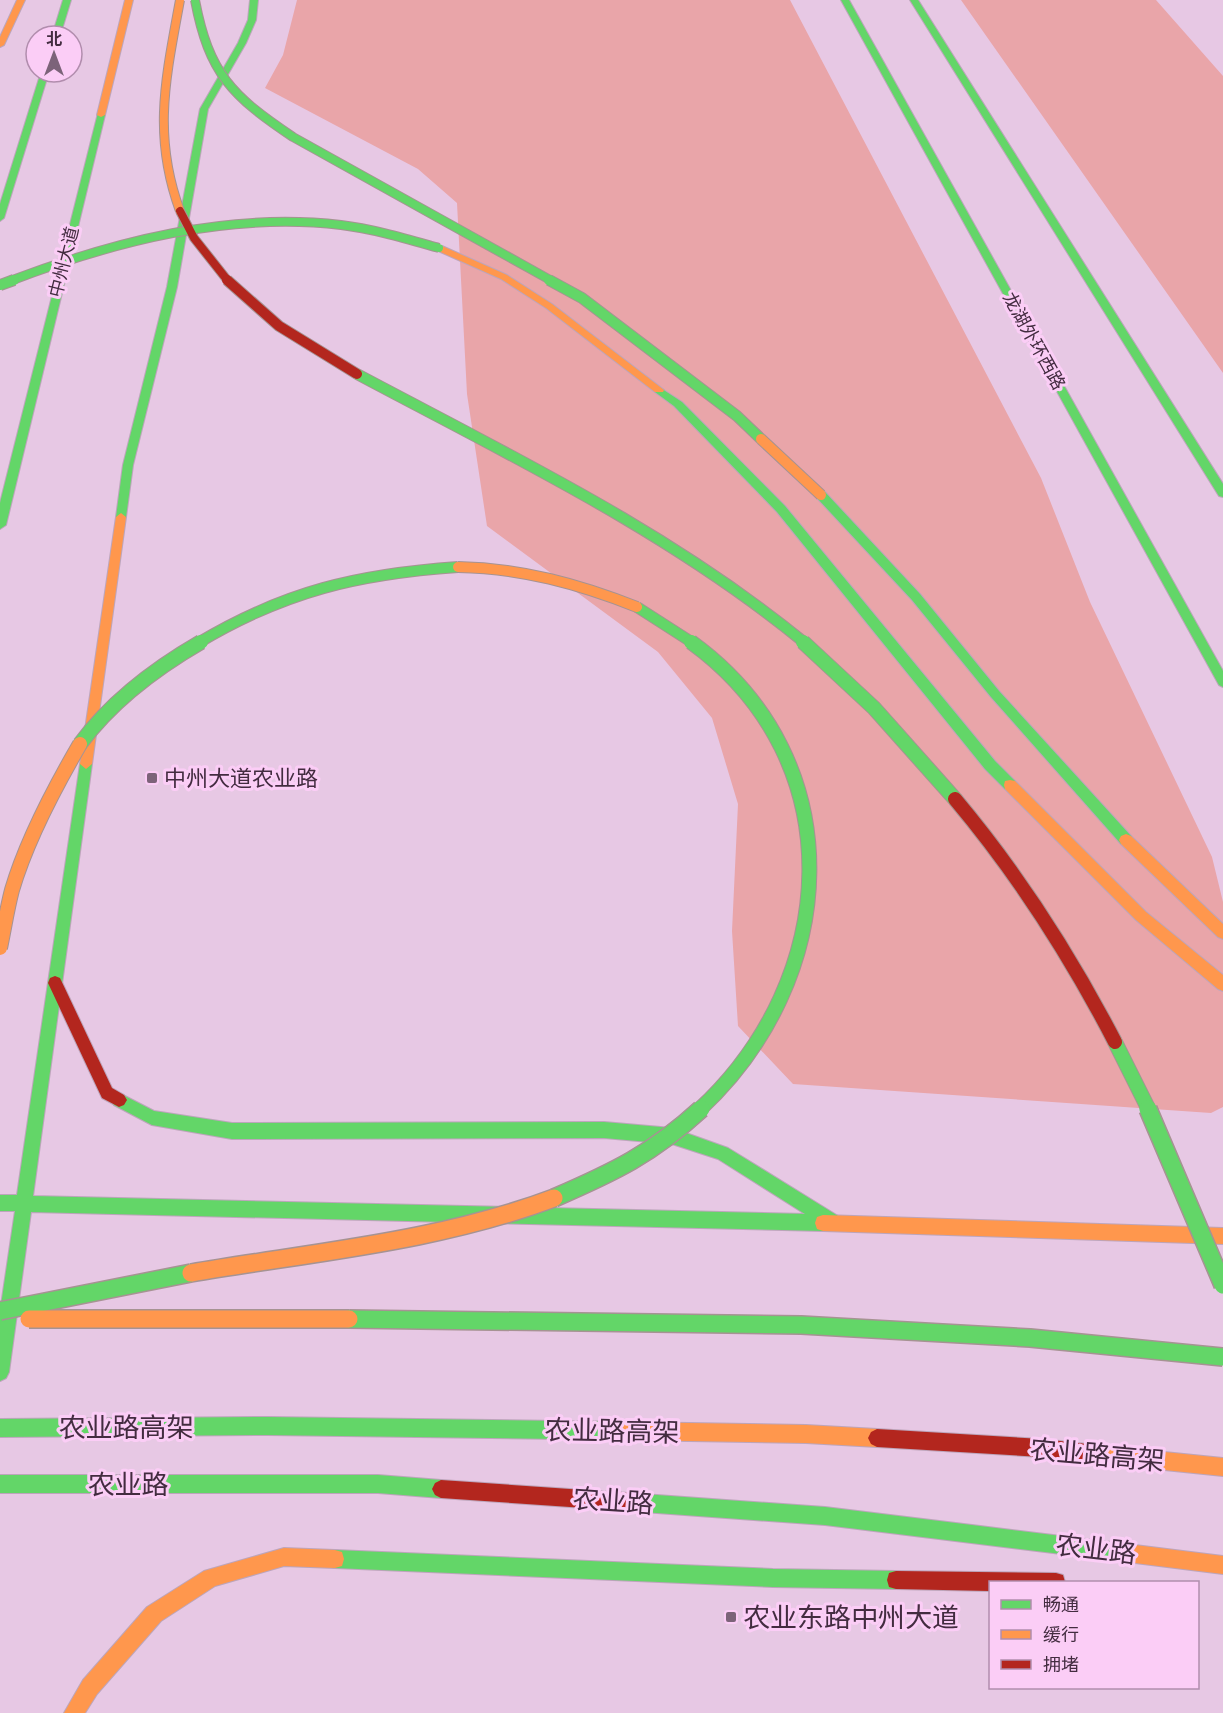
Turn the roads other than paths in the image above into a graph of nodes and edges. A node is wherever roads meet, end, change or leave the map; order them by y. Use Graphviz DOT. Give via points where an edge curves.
graph roads {
  1 [pos="21,0"];
  2 [pos="67,0"];
  3 [pos="129,0"];
  4 [pos="180,0"];
  5 [pos="195,0"];
  6 [pos="254,0"];
  7 [pos="845,0"];
  8 [pos="914,0"];
  9 [pos="60,24"];
  10 [pos="0,45"];
  11 [pos="41,84"];
  12 [pos="0,218"];
  13 [pos="0,285"];
  14 [pos="1223,493"];
  15 [pos="0,525"];
  16 [pos="1223,682"];
  17 [pos="1223,933"];
  18 [pos="0,948"];
  19 [pos="55,983"];
  20 [pos="1223,984"];
  21 [pos="0,1203"];
  22 [pos="24,1203"];
  23 [pos="834,1223"];
  24 [pos="1223,1236"];
  25 [pos="1223,1285"];
  26 [pos="0,1311"];
  27 [pos="0,1320"];
  28 [pos="1223,1357"];
  29 [pos="0,1372"];
  30 [pos="0,1428"];
  31 [pos="1223,1467"];
  32 [pos="0,1484"];
  33 [pos="1223,1565"];
  34 [pos="989,1581"];
  35 [pos="75,1713"];
  1 -- 10 [label="main road"];
  2 -- 9 [label="main road"];
  3 -- 15 [label="main road, 中州大道"];
  4 -- 25 [label="main road, bridge" via="162,107 161,138 171,194 194,243 210,263 266,317 308,345 615,513 704,569 776,619 835,669 905,739 1024,887 1089,996 1148,1106 1197,1214"];
  5 -- 17 [label="main road, bridge" via="209,62 253,111 582,298 737,416 821,495 908,589 1106,820"];
  6 -- 19 [label="main road" via="252,20 242,43 204,109 172,286 128,465"];
  7 -- 16 [label="main road, 龙湖外环西路"];
  8 -- 14 [label="main road"];
  11 -- 12 [label="main road"];
  13 -- 20 [label="main road, bridge" via="75,255 156,234 277,223 410,237 504,278 549,306 678,405 781,508 990,765 1141,916"];
  18 -- 26 [label="main road, bridge" via="17,876 65,767 88,732 118,702 186,650 253,611 293,595 378,573 463,567 505,570 585,587 656,617 719,662 745,689 786,753 801,789 810,831 813,874 808,936 788,991 746,1061 696,1115 634,1161 565,1193 479,1224 191,1272"];
  19 -- 22 [label="main road"];
  19 -- 23 [label="main road" via="107,1093 152,1118 232,1131 604,1130 672,1136 722,1153"];
  21 -- 22 [label="main road"];
  22 -- 23 [label="main road"];
  22 -- 29 [label="main road"];
  23 -- 24 [label="main road"];
  27 -- 28 [label="main road, bridge" via="284,1318 801,1325 1030,1338"];
  30 -- 31 [label="main road, 农业路高架" via="268,1426 806,1434 1042,1449"];
  32 -- 33 [label="main road, 农业路" via="390,1485 825,1516"];
  34 -- 35 [label="main road" via="773,1578 284,1557 211,1578 154,1614 90,1687"];
}
